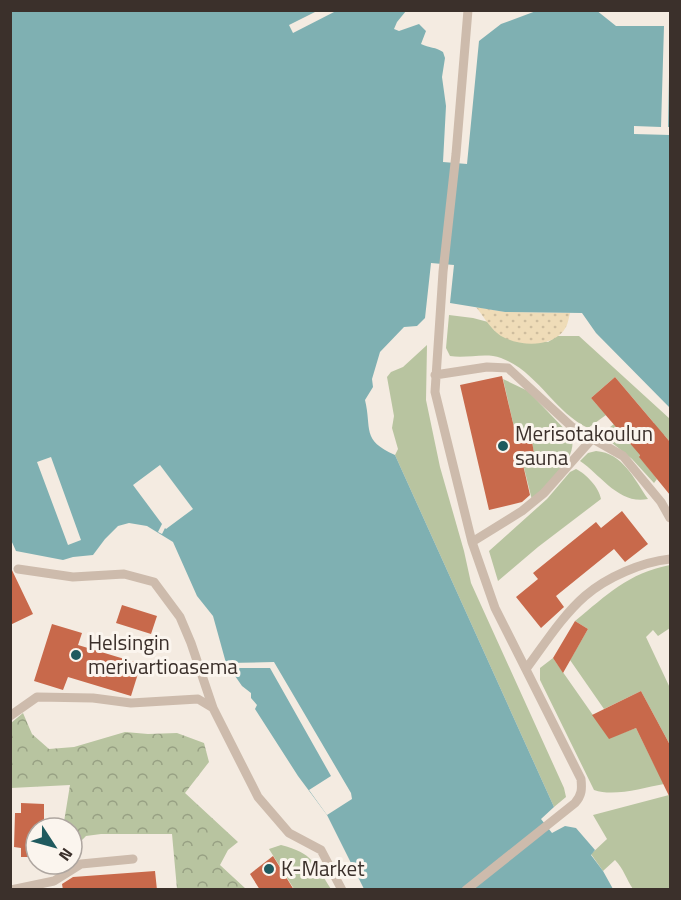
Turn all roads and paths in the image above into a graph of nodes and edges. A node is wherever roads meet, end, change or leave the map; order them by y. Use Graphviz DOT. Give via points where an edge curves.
graph roads {
  1 [pos="468,10"];
  2 [pos="435,375"];
  3 [pos="591,440"];
  4 [pos="670,518"];
  5 [pos="471,542"];
  6 [pos="670,559"];
  7 [pos="18,569"];
  8 [pos="526,669"];
  9 [pos="213,708"];
  10 [pos="10,716"];
  11 [pos="133,859"];
  12 [pos="11,890"];
  13 [pos="342,890"];
  14 [pos="466,890"];
  1 -- 2 [label="lane"];
  2 -- 3 [label="lane" via="508,368"];
  2 -- 5 [label="lane" via="435,392"];
  3 -- 4 [label="lane" via="623,456"];
  3 -- 5 [label="lane" via="544,493"];
  5 -- 8 [label="lane" via="495,608"];
  6 -- 8 [label="lane" via="654,561 614,578 585,596"];
  7 -- 9 [label="lane" via="73,577 124,574 154,582 180,616"];
  8 -- 14 [label="lane" via="583,790 551,822"];
  9 -- 10 [label="lane" via="198,699 131,703 37,697"];
  9 -- 13 [label="lane" via="258,797 289,833 321,850"];
  11 -- 12 [label="lane" via="81,864 54,881"];
}
